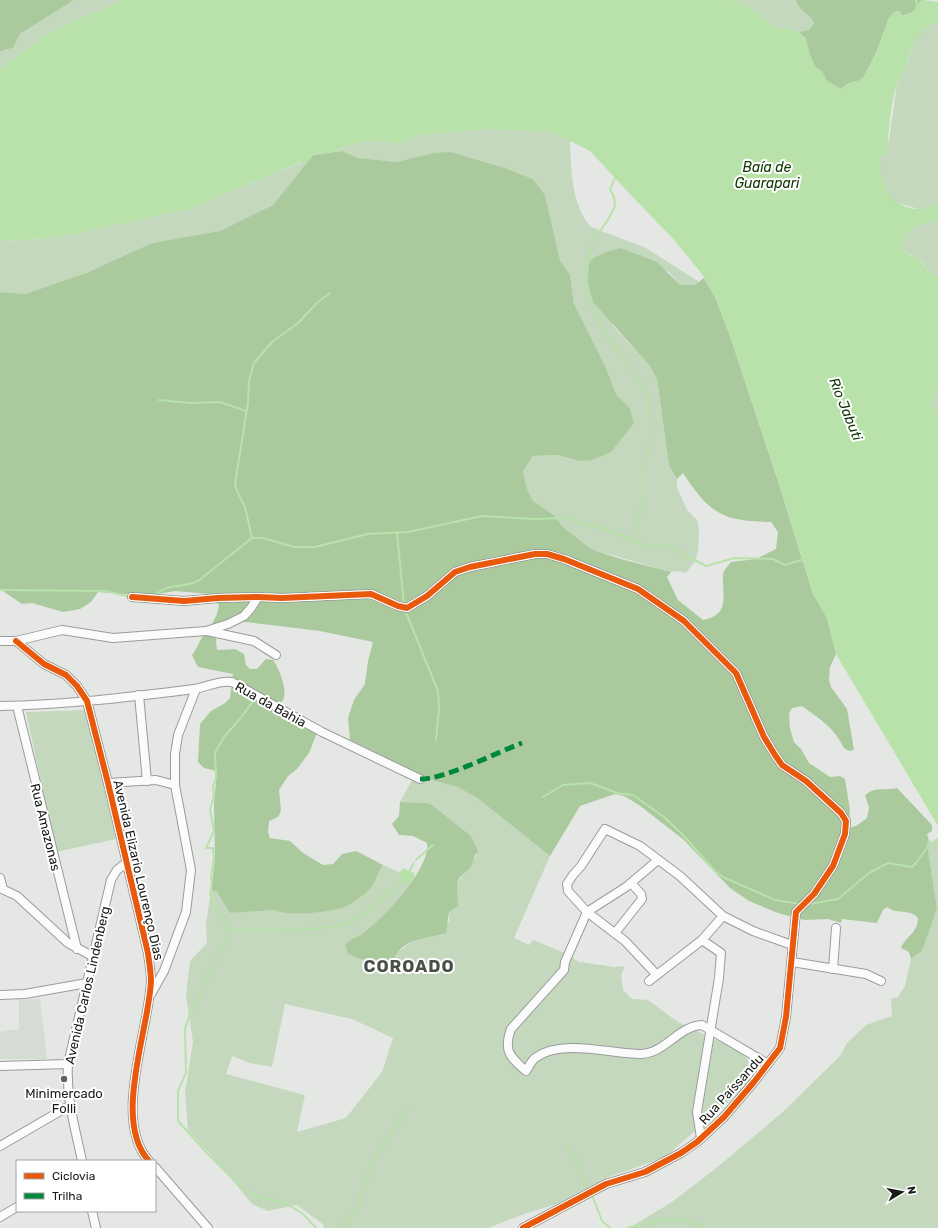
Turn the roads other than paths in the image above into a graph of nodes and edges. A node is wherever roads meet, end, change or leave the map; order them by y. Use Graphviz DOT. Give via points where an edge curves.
graph roads {
  1 [pos="132,597"];
  2 [pos="258,597"];
  3 [pos="206,631"];
  4 [pos="0,641"];
  5 [pos="16,641"];
  6 [pos="276,655"];
  7 [pos="196,689"];
  8 [pos="140,695"];
  9 [pos="87,702"];
  10 [pos="0,706"];
  11 [pos="17,706"];
  12 [pos="420,779"];
  13 [pos="146,780"];
  14 [pos="108,783"];
  15 [pos="175,785"];
  16 [pos="658,860"];
  17 [pos="126,863"];
  18 [pos="0,878"];
  19 [pos="631,883"];
  20 [pos="2,889"];
  21 [pos="587,912"];
  22 [pos="722,916"];
  23 [pos="836,928"];
  24 [pos="616,933"];
  25 [pos="702,940"];
  26 [pos="792,945"];
  27 [pos="77,949"];
  28 [pos="94,957"];
  29 [pos="792,962"];
  30 [pos="833,968"];
  31 [pos="656,974"];
  32 [pos="649,981"];
  33 [pos="881,981"];
  34 [pos="87,983"];
  35 [pos="0,996"];
  36 [pos="148,998"];
  37 [pos="710,1030"];
  38 [pos="68,1064"];
  39 [pos="768,1064"];
  40 [pos="0,1066"];
  41 [pos="69,1106"];
  42 [pos="701,1138"];
  43 [pos="0,1146"];
  44 [pos="82,1160"];
  45 [pos="148,1160"];
  46 [pos="156,1168"];
  47 [pos="16,1208"];
  48 [pos="92,1212"];
  49 [pos="0,1217"];
  50 [pos="96,1228"];
  51 [pos="208,1228"];
  52 [pos="523,1228"];
  1 -- 2 [label="street" via="184,601"];
  2 -- 3 [label="street" via="244,616"];
  2 -- 26 [label="street, Rua Paíssandu" via="371,594 407,608 427,596 455,572 535,554 547,554 564,559 638,589 684,622 736,673 764,737 782,765 806,781 841,813 846,821 845,834 833,866 814,894 796,912"];
  3 -- 5 [label="street" via="113,638 62,630"];
  3 -- 6 [label="street" via="254,641"];
  4 -- 5 [label="street"];
  5 -- 9 [label="street, Avenida Elizario Lourenço Dias" via="44,664 66,675"];
  7 -- 8 [label="street, Rua da Bahia"];
  7 -- 12 [label="street, Rua da Bahia" via="222,680 232,682 316,729"];
  7 -- 15 [label="street" via="178,735"];
  8 -- 9 [label="street, Rua da Bahia"];
  8 -- 13 [label="street"];
  9 -- 11 [label="street, Rua da Bahia"];
  9 -- 14 [label="street, Avenida Elizario Lourenço Dias"];
  10 -- 11 [label="street, Rua da Bahia"];
  11 -- 27 [label="street, Rua Amazonas"];
  13 -- 14 [label="street"];
  13 -- 15 [label="street"];
  14 -- 17 [label="street, Avenida Elizario Lourenço Dias"];
  15 -- 36 [label="street" via="191,870 186,912 164,971"];
  16 -- 19 [label="street"];
  16 -- 21 [label="street" via="640,846 605,829 568,884 568,891"];
  16 -- 22 [label="street" via="680,876"];
  17 -- 28 [label="street, Avenida Carlos Lindenberg" via="117,870 111,880"];
  17 -- 36 [label="street, Avenida Elizario Lourenço Dias" via="148,954 151,980"];
  18 -- 20 [label="street"];
  19 -- 21 [label="street"];
  19 -- 24 [label="street" via="641,894 642,899"];
  20 -- 27 [label="street" via="17,896"];
  21 -- 24 [label="street"];
  21 -- 37 [label="street" via="565,962 564,970 511,1029 507,1041 511,1057 526,1071 533,1059 553,1051 582,1048 641,1054 653,1052 695,1025 702,1024"];
  22 -- 25 [label="street"];
  22 -- 26 [label="street"];
  23 -- 30 [label="street"];
  24 -- 31 [label="street"];
  25 -- 31 [label="street"];
  25 -- 37 [label="street" via="721,953"];
  26 -- 29 [label="street, Rua Paíssandu"];
  27 -- 28 [label="street"];
  28 -- 34 [label="street, Avenida Carlos Lindenberg"];
  29 -- 30 [label="street"];
  29 -- 39 [label="street, Rua Paíssandu" via="780,1048"];
  30 -- 33 [label="street" via="866,974"];
  31 -- 32 [label="street"];
  34 -- 35 [label="street"];
  34 -- 38 [label="street, Avenida Carlos Lindenberg"];
  36 -- 45 [label="street, Avenida Elizario Lourenço Dias" via="132,1103 135,1135"];
  37 -- 39 [label="street"];
  37 -- 42 [label="street" via="698,1112"];
  38 -- 40 [label="street"];
  38 -- 41 [label="street, Avenida Carlos Lindenberg"];
  39 -- 42 [label="street, Rua Paíssandu" via="724,1117"];
  41 -- 43 [label="street"];
  41 -- 44 [label="street, Avenida Carlos Lindenberg"];
  42 -- 52 [label="street, Rua Paíssandu" via="681,1153 645,1172 606,1184"];
  46 -- 51 [label="street"];
  47 -- 49 [label="street"];
  48 -- 50 [label="street"];
}
